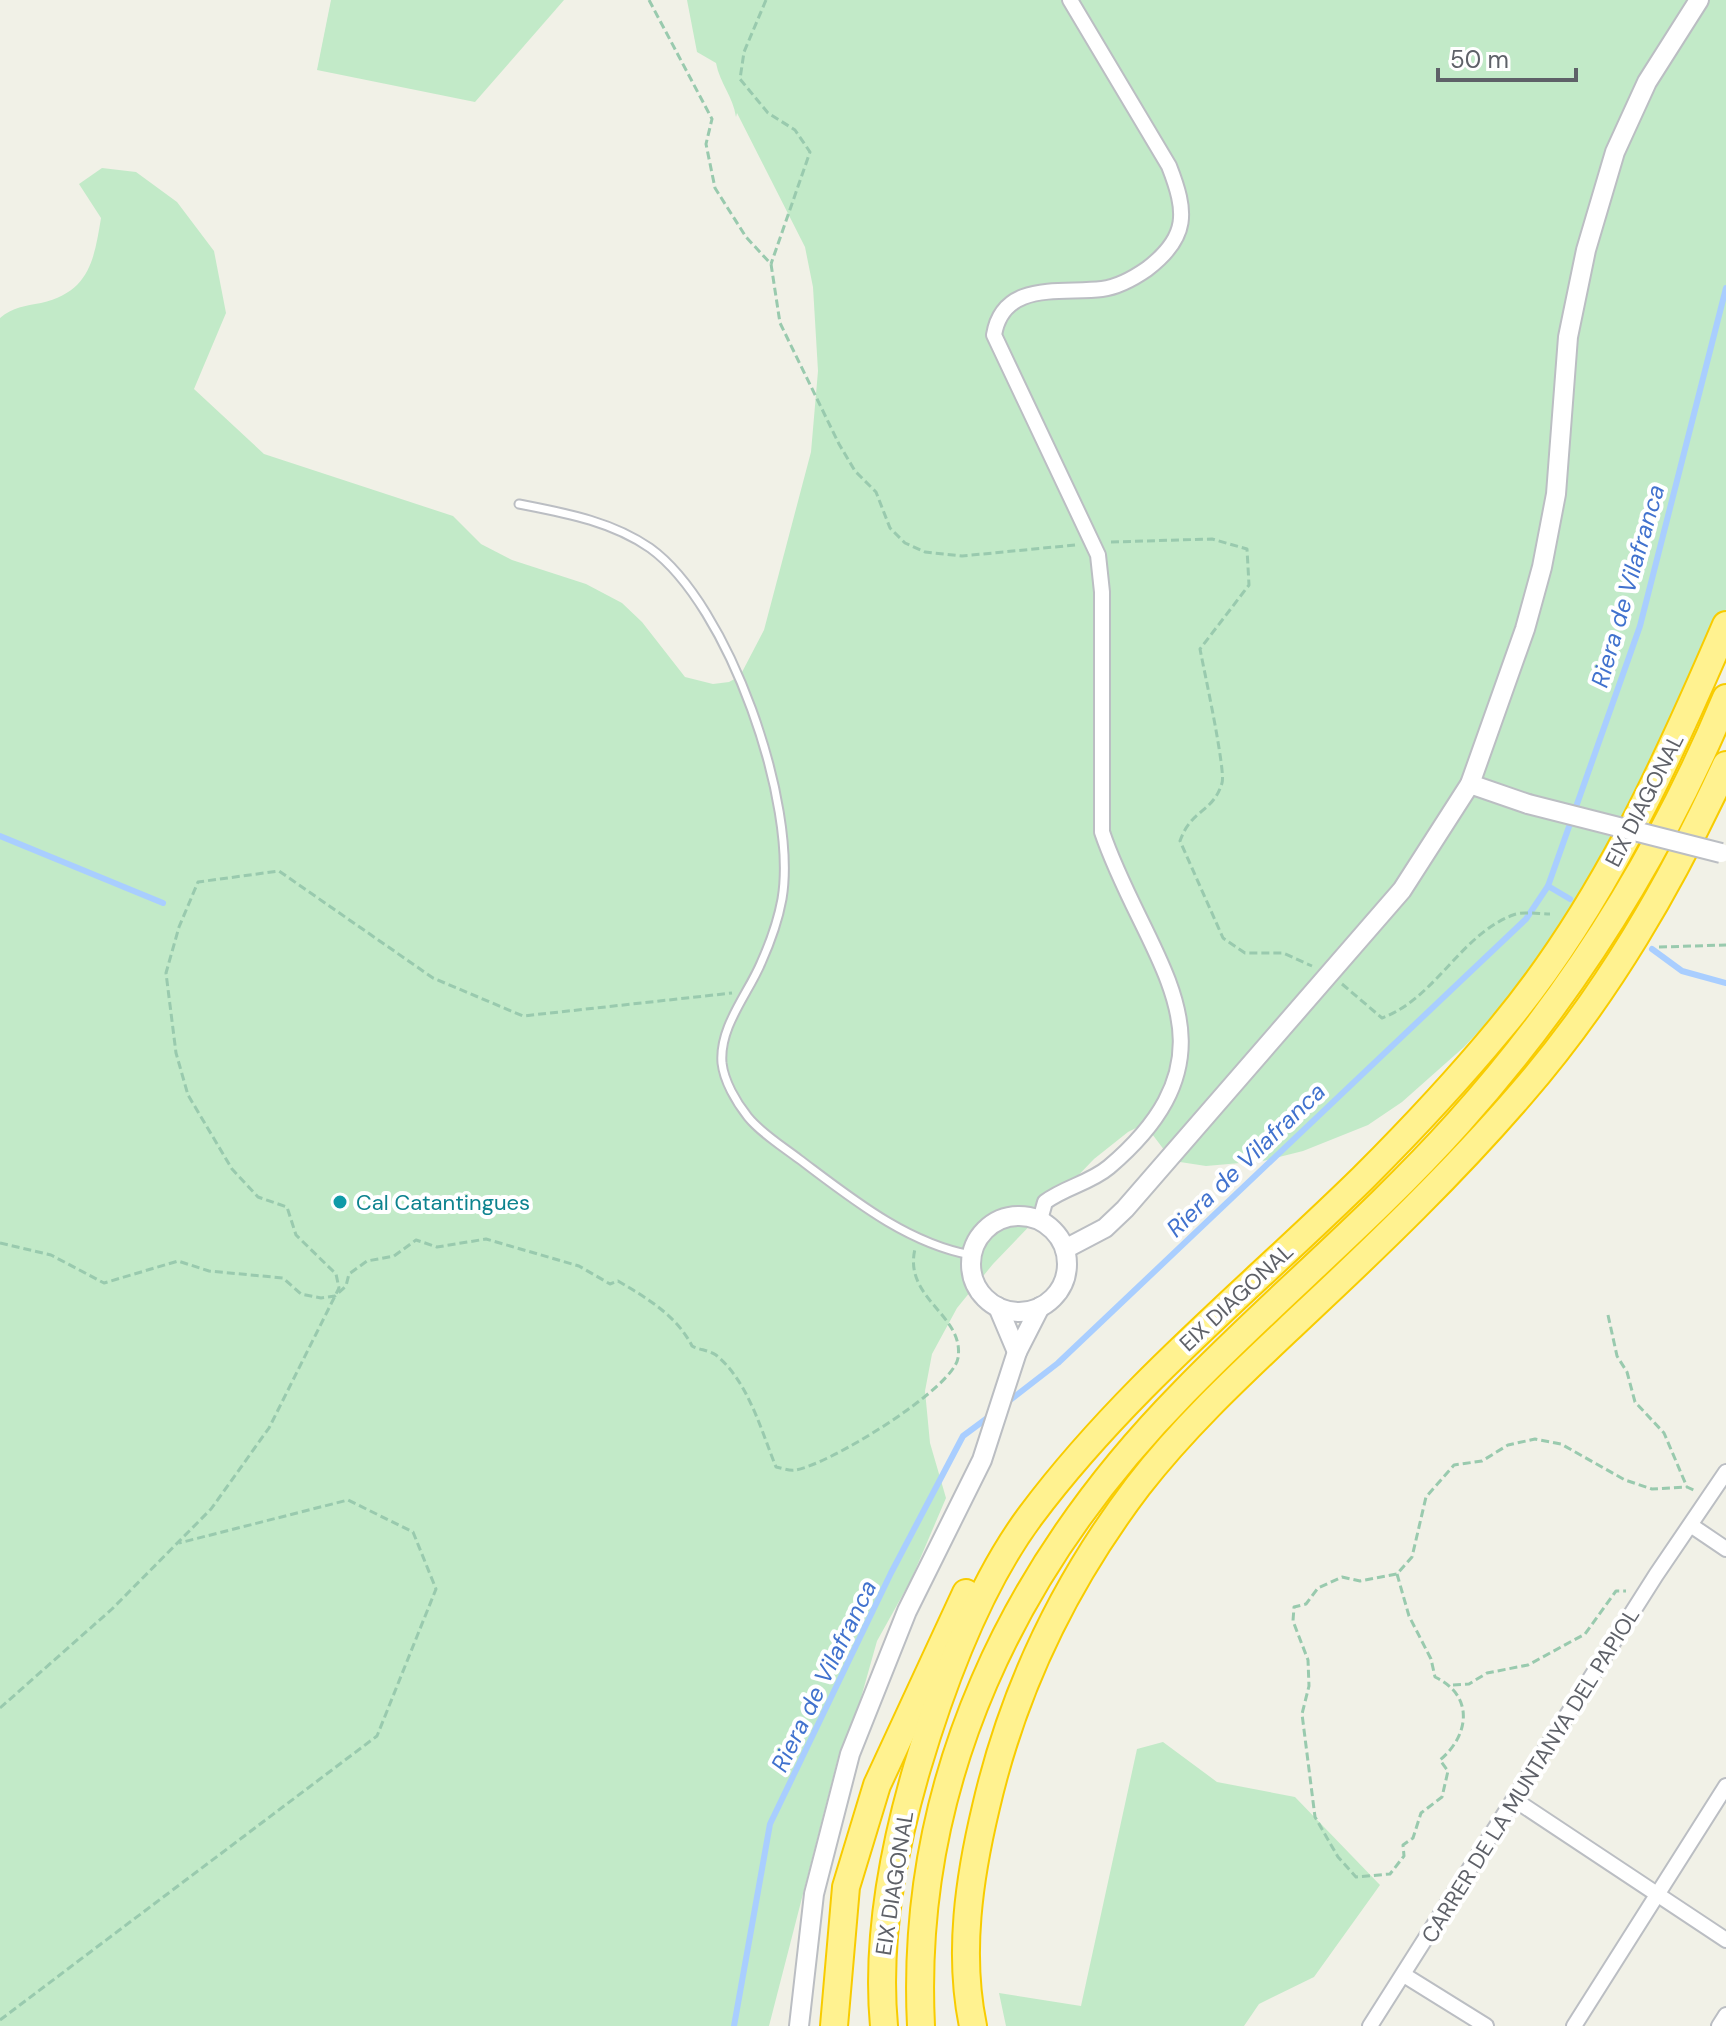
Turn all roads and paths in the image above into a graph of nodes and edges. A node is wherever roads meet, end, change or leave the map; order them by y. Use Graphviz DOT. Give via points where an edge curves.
graph roads {
  1 [pos="649,0"];
  2 [pos="766,0"];
  3 [pos="1070,0"];
  4 [pos="1699,0"];
  5 [pos="771,264"];
  6 [pos="519,504"];
  7 [pos="1094,543"];
  8 [pos="1726,625"];
  9 [pos="1726,698"];
  10 [pos="1726,765"];
  11 [pos="1470,784"];
  12 [pos="1724,853"];
  13 [pos="1550,914"];
  14 [pos="1726,945"];
  15 [pos="1659,947"];
  16 [pos="1332,974"];
  17 [pos="747,991"];
  18 [pos="1040,1220"];
  19 [pos="921,1240"];
  20 [pos="0,1243"];
  21 [pos="1065,1249"];
  22 [pos="971,1255"];
  23 [pos="335,1296"];
  24 [pos="998,1307"];
  25 [pos="1040,1307"];
  26 [pos="1608,1315"];
  27 [pos="1017,1352"];
  28 [pos="1726,1472"];
  29 [pos="1687,1487"];
  30 [pos="1710,1498"];
  31 [pos="1029,1518"];
  32 [pos="1692,1526"];
  33 [pos="175,1544"];
  34 [pos="1726,1549"];
  35 [pos="1397,1574"];
  36 [pos="1645,1592"];
  37 [pos="1453,1685"];
  38 [pos="0,1708"];
  39 [pos="1726,1786"];
  40 [pos="1515,1800"];
  41 [pos="1657,1895"];
  42 [pos="1726,1940"];
  43 [pos="1404,1975"];
  44 [pos="1726,2015"];
  45 [pos="0,2020"];
  46 [pos="799,2026"];
  47 [pos="834,2026"];
  48 [pos="884,2026"];
  49 [pos="921,2026"];
  50 [pos="973,2026"];
  51 [pos="1370,2026"];
  52 [pos="1486,2026"];
  53 [pos="1574,2026"];
  54 [pos="1719,2026"];
  1 -- 5 [label="path" via="712,119 706,144 715,188 746,237"];
  2 -- 5 [label="path" via="744,52 740,79 768,113 795,130 810,152"];
  3 -- 7 [label="street" via="1169,166 1182,209 1173,245 1142,272 1104,289 1023,296 1003,312 995,328 1000,353"];
  4 -- 11 [label="street" via="1647,82 1611,166 1586,250 1568,337 1556,494 1542,567"];
  5 -- 7 [label="path" via="786,337 839,444 876,492 890,528 905,543 925,552 962,556"];
  6 -- 17 [label="lane" via="618,529 650,549 679,574 732,658 767,765 784,871 775,925"];
  7 -- 16 [label="path" via="1212,539 1247,549 1249,585 1200,649 1223,781 1210,806 1187,820 1180,841 1223,938 1245,953 1283,953"];
  7 -- 18 [label="street" via="1102,592 1102,832 1173,989 1181,1018 1180,1059 1165,1099 1131,1145 1107,1169 1045,1202"];
  8 -- 31 [label="highway, EIX DIAGONAL" via="1594,900 1502,1027 1363,1178 1127,1401"];
  9 -- 49 [label="highway, EIX DIAGONAL" via="1640,877 1546,1019 1416,1167 1135,1443 1090,1497 1032,1583 976,1699 941,1808 924,1910"];
  10 -- 50 [label="highway" via="1644,925 1566,1039 1425,1197 1175,1442 1114,1520 1062,1601 1008,1728 979,1835 966,1932"];
  11 -- 12 [label="street, bridge" via="1528,804"];
  11 -- 16 [label="street" via="1402,890"];
  13 -- 16 [label="path" via="1516,913 1490,927 1413,1001 1382,1018"];
  14 -- 15 [label="path"];
  16 -- 21 [label="street" via="1125,1209 1105,1228"];
  17 -- 19 [label="lane" via="724,1036 722,1064 749,1119 834,1185"];
  17 -- 23 [label="path" via="523,1016 433,978 279,871 198,882 166,973 176,1053 188,1095 232,1169 258,1197 287,1207 301,1243 336,1274"];
  18 -- 21 [label="street"];
  18 -- 22 [label="street" via="1014,1215 999,1219 985,1229"];
  19 -- 22 [label="lane"];
  19 -- 23 [label="path" via="913,1265 924,1296 948,1319 958,1342 952,1375 892,1422 794,1470 776,1467 751,1406 713,1352 692,1346 682,1327 649,1299 579,1266 486,1239 437,1247 416,1240 394,1256 367,1261 349,1274"];
  20 -- 23 [label="path" via="51,1255 104,1283 178,1261 209,1271 283,1278 309,1297"];
  21 -- 25 [label="street" via="1066,1275 1059,1290"];
  22 -- 24 [label="street" via="974,1282"];
  23 -- 33 [label="path" via="269,1428 211,1509"];
  24 -- 25 [label="street"];
  24 -- 27 [label="street"];
  25 -- 27 [label="street"];
  26 -- 29 [label="path" via="1635,1402 1664,1433"];
  27 -- 46 [label="street" via="982,1460 907,1611 846,1767 814,1894"];
  28 -- 30 [label="street, CARRER DE LA MUNTANYA DEL PAPIOL"];
  29 -- 30 [label="path"];
  29 -- 35 [label="path" via="1652,1489 1625,1480 1561,1444 1535,1439 1508,1445 1482,1461 1454,1465 1426,1497 1412,1557"];
  30 -- 32 [label="street, CARRER DE LA MUNTANYA DEL PAPIOL"];
  31 -- 47 [label="highway" via="1002,1539 959,1604 877,1785 846,1887"];
  31 -- 48 [label="highway, EIX DIAGONAL" via="968,1627 935,1705 900,1825 879,1976"];
  32 -- 34 [label="street"];
  32 -- 36 [label="street, CARRER DE LA MUNTANYA DEL PAPIOL"];
  33 -- 38 [label="path" via="112,1609"];
  33 -- 45 [label="path" via="348,1500 413,1532 436,1589 377,1736"];
  35 -- 37 [label="path" via="1435,1677"];
  35 -- 37 [label="path" via="1360,1581 1342,1577 1294,1607 1293,1621 1308,1660 1302,1714 1315,1817 1356,1877 1390,1874 1404,1856 1403,1845 1413,1838 1421,1813 1442,1797 1448,1771 1440,1760 1457,1746 1462,1725 1462,1700"];
  36 -- 37 [label="path" via="1616,1591 1585,1634 1528,1665"];
  36 -- 40 [label="street, CARRER DE LA MUNTANYA DEL PAPIOL"];
  39 -- 41 [label="street"];
  40 -- 41 [label="street"];
  40 -- 43 [label="street, CARRER DE LA MUNTANYA DEL PAPIOL"];
  41 -- 42 [label="street"];
  41 -- 53 [label="street"];
  43 -- 51 [label="street, CARRER DE LA MUNTANYA DEL PAPIOL"];
  43 -- 52 [label="street"];
  44 -- 54 [label="street"];
}
